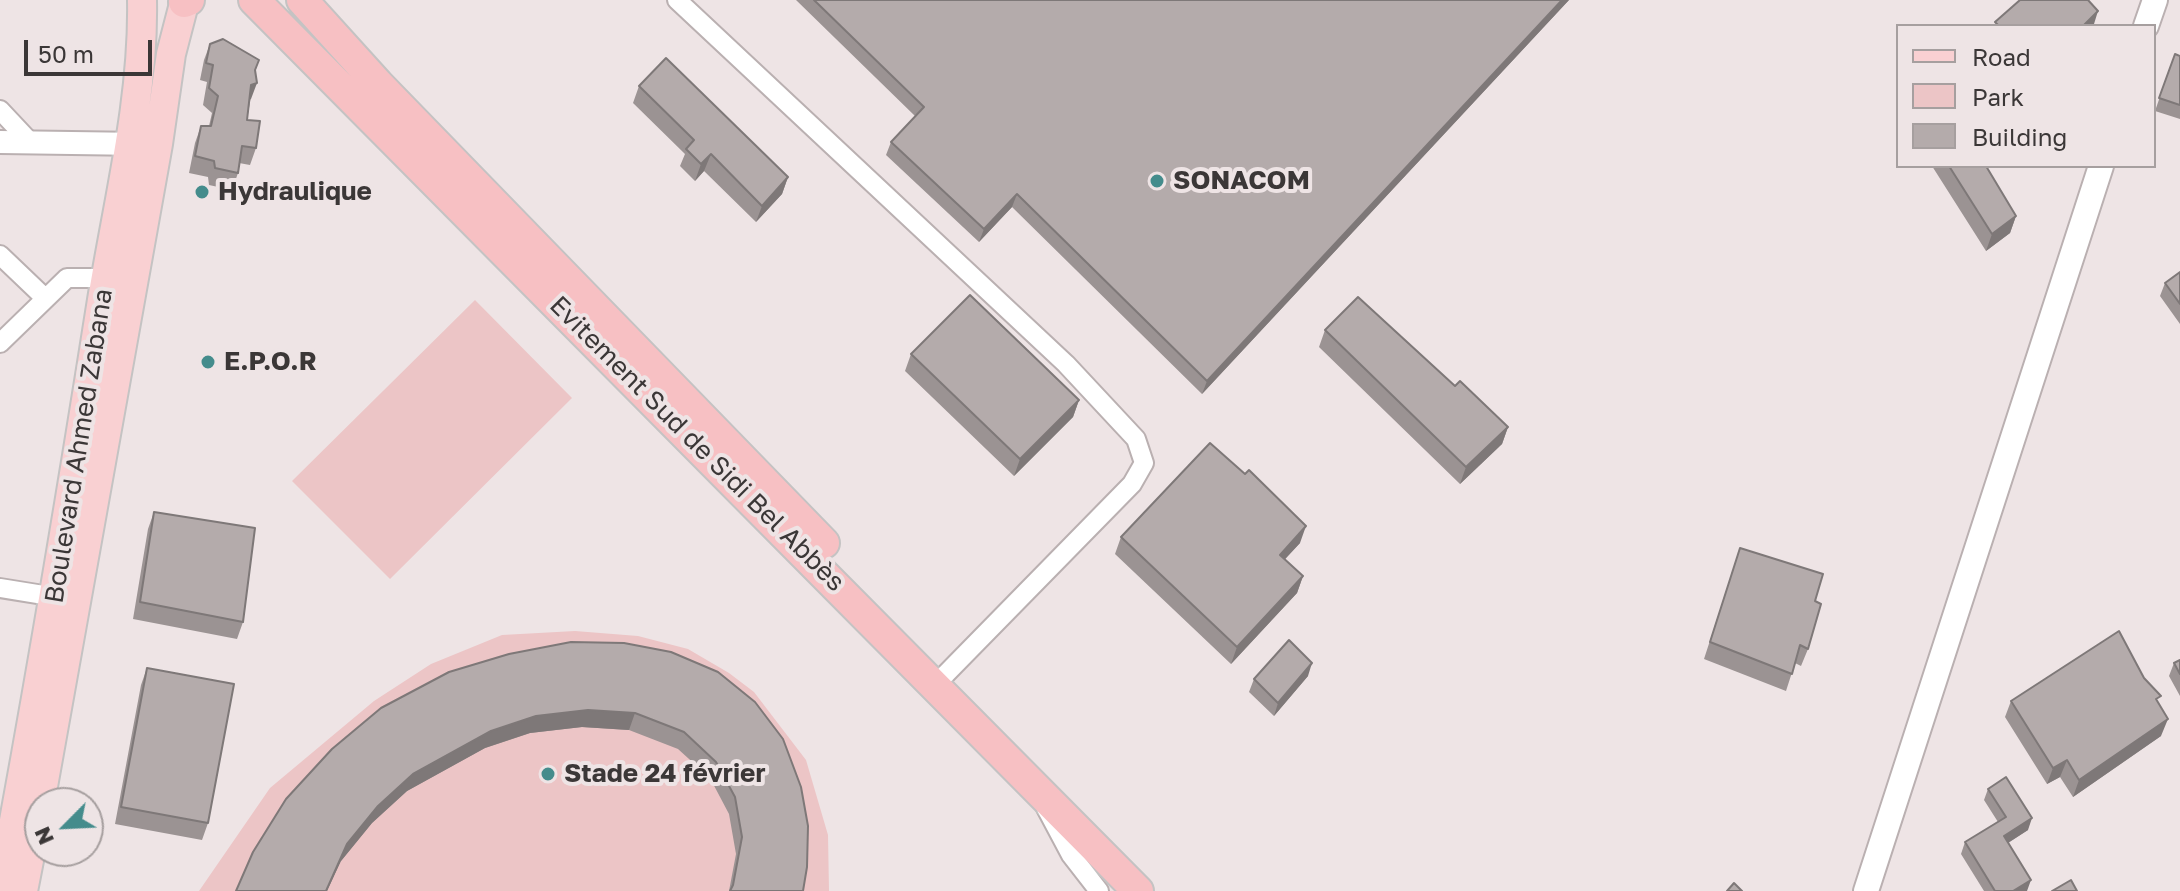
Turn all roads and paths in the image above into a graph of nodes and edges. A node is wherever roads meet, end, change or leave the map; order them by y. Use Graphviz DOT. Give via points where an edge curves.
graph roads {
  1 [pos="142,0"];
  2 [pos="254,0"];
  3 [pos="302,0"];
  4 [pos="677,0"];
  5 [pos="2155,0"];
  6 [pos="186,1"];
  7 [pos="2147,24"];
  8 [pos="0,110"];
  9 [pos="0,142"];
  10 [pos="31,143"];
  11 [pos="129,144"];
  12 [pos="158,144"];
  13 [pos="2100,168"];
  14 [pos="117,210"];
  15 [pos="146,214"];
  16 [pos="0,255"];
  17 [pos="106,278"];
  18 [pos="45,298"];
  19 [pos="0,343"];
  20 [pos="109,344"];
  21 [pos="0,588"];
  22 [pos="66,599"];
  23 [pos="943,678"];
  24 [pos="1030,770"];
  25 [pos="30,787"];
  26 [pos="24,812"];
  27 [pos="24,867"];
  28 [pos="1,891"];
  29 [pos="23,891"];
  30 [pos="1099,891"];
  31 [pos="1138,891"];
  32 [pos="1163,891"];
  33 [pos="1866,891"];
  1 -- 11 [label="main road, Boulevard Ahmed Zabana"];
  2 -- 23 [label="highway, Evitement Sud de Sidi Bel Abbès"];
  3 -- 23 [label="highway, Evitement Sud de Sidi Bel Abbès"];
  4 -- 23 [label="street" via="1066,364 1136,439 1144,463 1132,484"];
  5 -- 7 [label="main road"];
  6 -- 12 [label="main road, Boulevard Ahmed Zabana" via="171,54"];
  8 -- 10 [label="street"];
  9 -- 10 [label="street"];
  10 -- 11 [label="street"];
  11 -- 12 [label="street"];
  11 -- 14 [label="main road, Boulevard Ahmed Zabana"];
  12 -- 15 [label="main road, Boulevard Ahmed Zabana"];
  13 -- 33 [label="main road"];
  14 -- 15 [label="main road"];
  14 -- 17 [label="main road, Boulevard Ahmed Zabana"];
  15 -- 20 [label="main road, Boulevard Ahmed Zabana"];
  16 -- 18 [label="street"];
  17 -- 18 [label="street" via="72,276"];
  17 -- 20 [label="main road, Boulevard Ahmed Zabana"];
  18 -- 19 [label="street"];
  20 -- 22 [label="main road, Boulevard Ahmed Zabana"];
  21 -- 22 [label="street"];
  22 -- 25 [label="main road, Boulevard Ahmed Zabana"];
  23 -- 24 [label="highway, Evitement Sud de Sidi Bel Abbès"];
  24 -- 30 [label="street" via="1050,821"];
  24 -- 31 [label="highway, Evitement Sud de Sidi Bel Abbès"];
  24 -- 32 [label="highway, Evitement Sud de Sidi Bel Abbès"];
  26 -- 28 [label="main road, Boulevard Ahmed Zabana"];
  27 -- 29 [label="main road, Boulevard Ahmed Zabana"];
}
